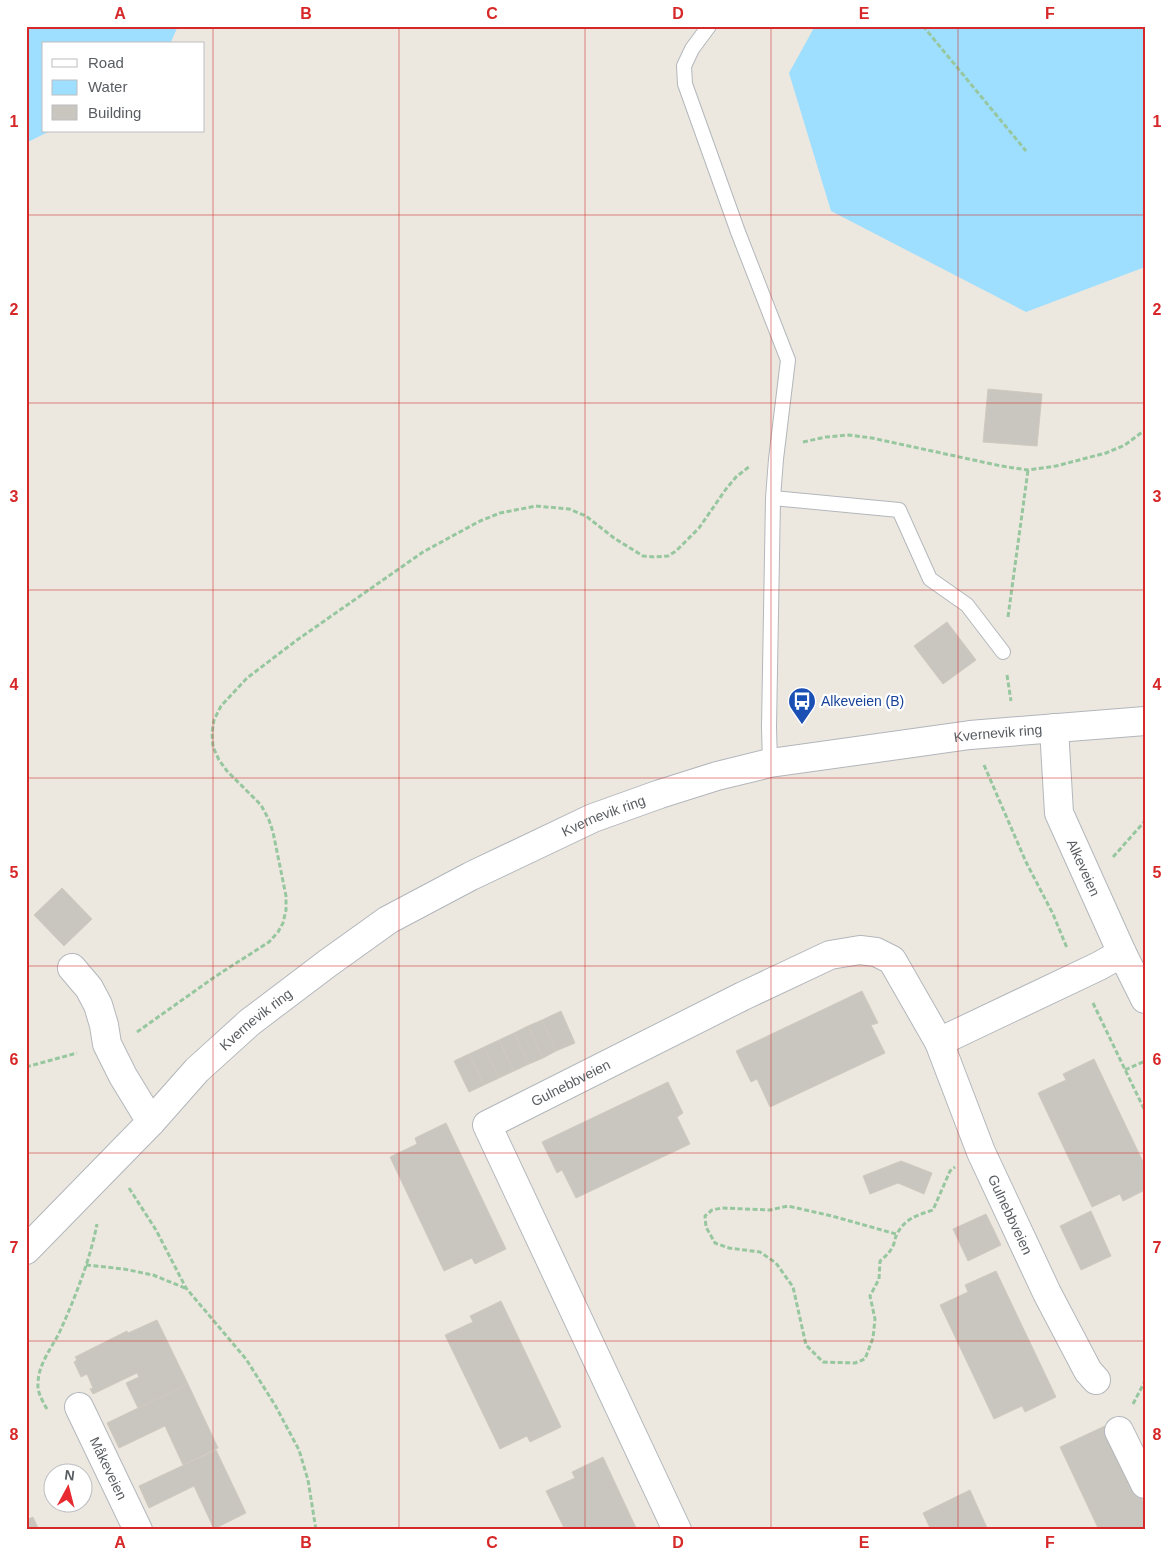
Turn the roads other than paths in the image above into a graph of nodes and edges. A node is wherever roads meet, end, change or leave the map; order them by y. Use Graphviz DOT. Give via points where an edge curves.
graph roads {
  1 [pos="709,26"];
  2 [pos="773,498"];
  3 [pos="1003,652"];
  4 [pos="1145,721"];
  5 [pos="1054,728"];
  6 [pos="770,763"];
  7 [pos="1122,953"];
  8 [pos="72,968"];
  9 [pos="1145,999"];
  10 [pos="939,1042"];
  11 [pos="151,1122"];
  12 [pos="26,1250"];
  13 [pos="1096,1380"];
  14 [pos="79,1407"];
  15 [pos="1119,1431"];
  16 [pos="1145,1484"];
  17 [pos="138,1530"];
  18 [pos="677,1530"];
  1 -- 2 [label="lane" via="684,66 685,84 788,360"];
  2 -- 3 [label="lane" via="899,510 930,579 966,605"];
  2 -- 6 [label="lane"];
  4 -- 5 [label="street, Kvernevik ring"];
  5 -- 6 [label="street, Kvernevik ring" via="970,735"];
  5 -- 7 [label="street, Alkeveien" via="1059,813"];
  6 -- 11 [label="street, Kvernevik ring" via="709,778 593,818 388,920 250,1022 197,1070"];
  7 -- 9 [label="street, Alkeveien"];
  7 -- 10 [label="street"];
  8 -- 11 [label="street" via="98,1005 107,1044"];
  10 -- 13 [label="street, Gulnebbveien" via="981,1152 1047,1293 1088,1371"];
  10 -- 18 [label="street, Gulnebbveien" via="892,960 876,952 860,950 830,955 487,1125"];
  11 -- 12 [label="street, Kvernevik ring"];
  14 -- 17 [label="street, Måkeveien"];
  15 -- 16 [label="street"];
}
